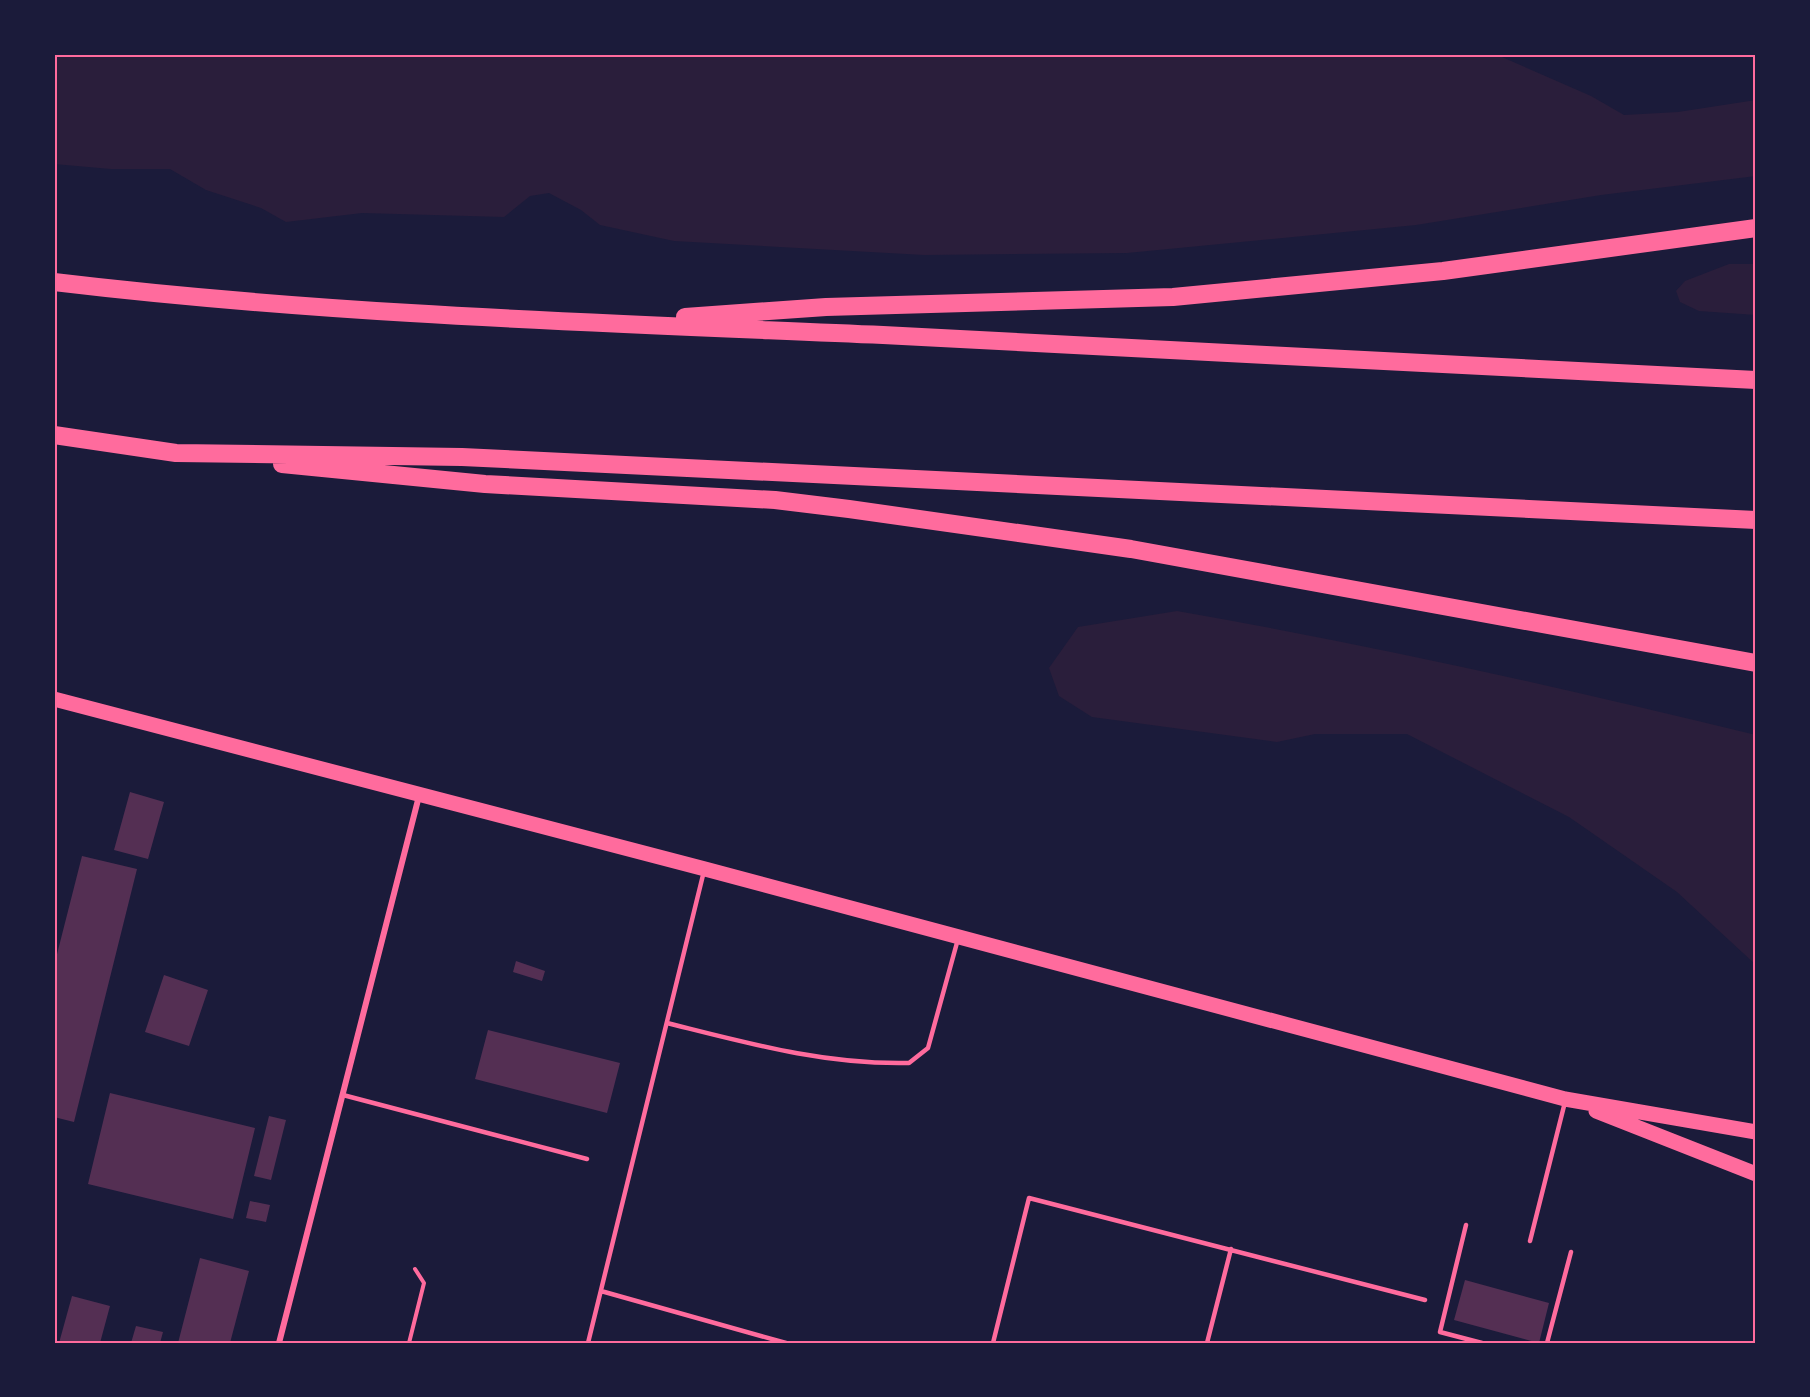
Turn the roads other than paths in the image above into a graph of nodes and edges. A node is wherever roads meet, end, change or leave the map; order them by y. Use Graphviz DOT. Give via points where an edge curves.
graph roads {
  1 [pos="1756,228"];
  2 [pos="54,282"];
  3 [pos="599,323"];
  4 [pos="1756,380"];
  5 [pos="54,435"];
  6 [pos="176,453"];
  7 [pos="1756,520"];
  8 [pos="1756,663"];
  9 [pos="54,699"];
  10 [pos="419,796"];
  11 [pos="705,869"];
  12 [pos="959,936"];
  13 [pos="667,1023"];
  14 [pos="343,1095"];
  15 [pos="1565,1099"];
  16 [pos="1756,1132"];
  17 [pos="587,1159"];
  18 [pos="1756,1174"];
  19 [pos="1466,1225"];
  20 [pos="1530,1241"];
  21 [pos="1231,1249"];
  22 [pos="1571,1252"];
  23 [pos="601,1291"];
  24 [pos="1425,1300"];
  25 [pos="279,1343"];
  26 [pos="588,1343"];
  27 [pos="786,1343"];
  28 [pos="993,1343"];
  29 [pos="1207,1343"];
  30 [pos="1482,1343"];
  31 [pos="1547,1343"];
  1 -- 3 [label="highway" via="1443,271 1173,297 826,307"];
  2 -- 3 [label="highway" via="278,304"];
  3 -- 4 [label="highway" via="1333,356"];
  5 -- 6 [label="highway"];
  6 -- 7 [label="highway" via="462,457"];
  6 -- 8 [label="highway" via="484,484 775,500 849,509 1131,549"];
  9 -- 10 [label="main road"];
  10 -- 11 [label="main road"];
  10 -- 14 [label="street"];
  11 -- 12 [label="main road"];
  11 -- 13 [label="lane"];
  12 -- 13 [label="lane" via="928,1048 909,1064 808,1056"];
  12 -- 15 [label="main road"];
  13 -- 23 [label="lane"];
  14 -- 17 [label="lane"];
  14 -- 25 [label="street"];
  15 -- 16 [label="main road"];
  15 -- 18 [label="main road"];
  15 -- 20 [label="lane"];
  19 -- 30 [label="lane" via="1440,1332"];
  21 -- 24 [label="lane"];
  21 -- 28 [label="lane" via="1029,1198"];
  21 -- 29 [label="lane"];
  22 -- 31 [label="lane"];
  23 -- 26 [label="lane"];
  23 -- 27 [label="lane"];
}
